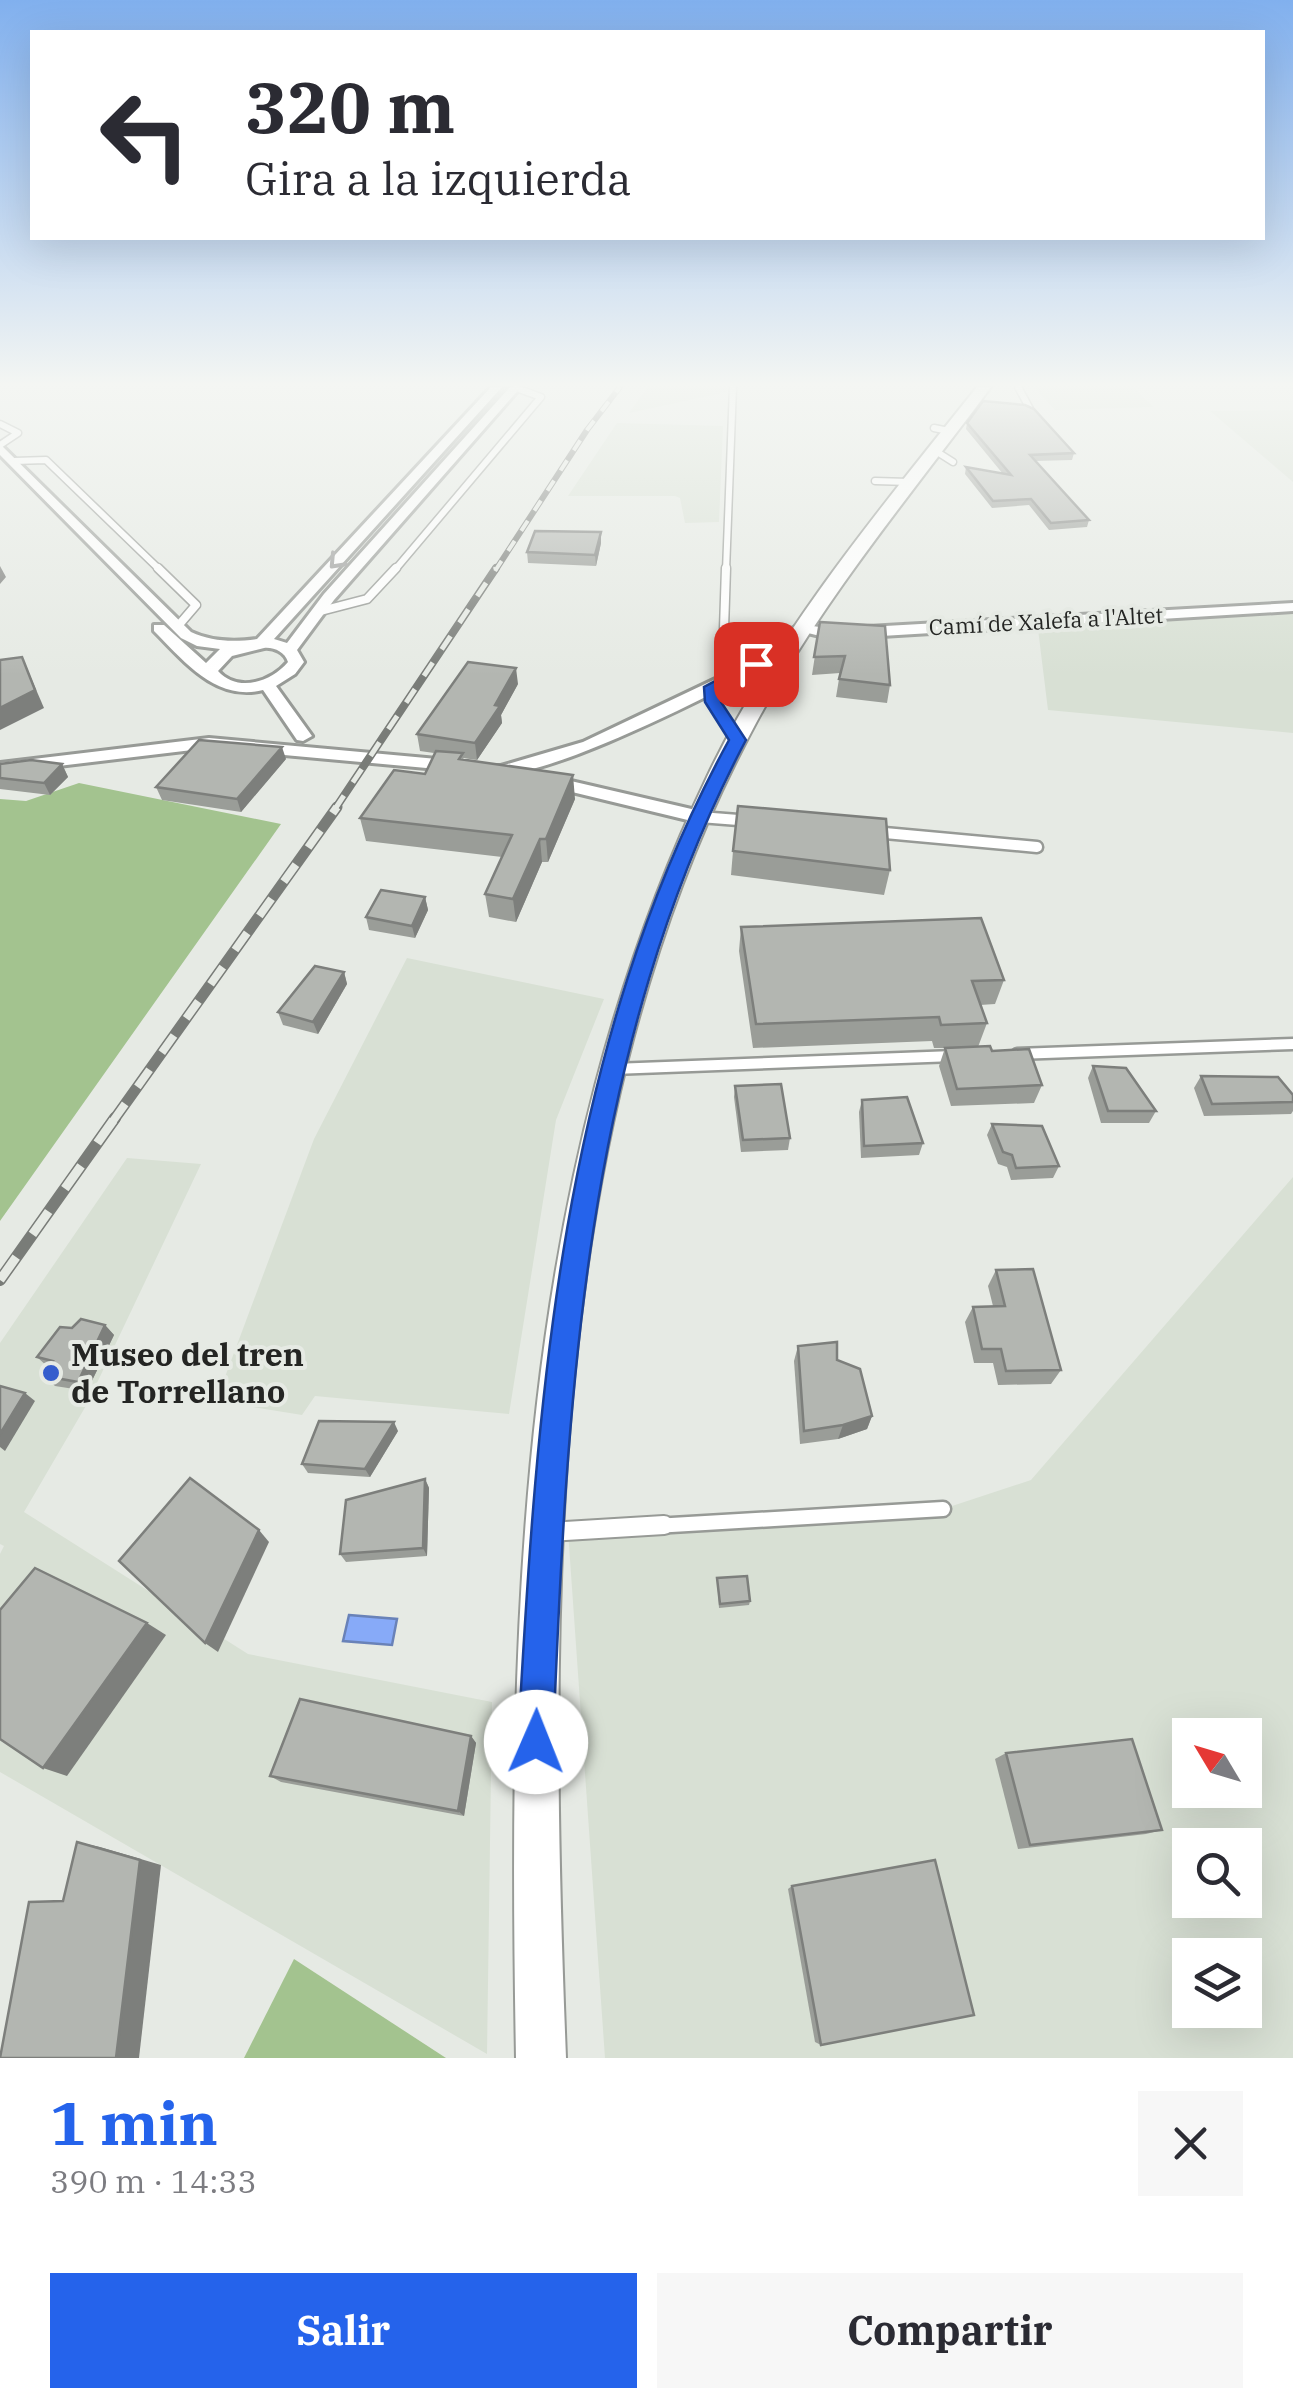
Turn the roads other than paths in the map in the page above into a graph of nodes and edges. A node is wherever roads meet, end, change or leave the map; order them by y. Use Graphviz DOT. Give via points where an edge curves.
graph roads {
  1 [pos="25,483"];
  2 [pos="28,483"];
  3 [pos="70,483"];
  4 [pos="409,483"];
  5 [pos="431,483"];
  6 [pos="468,483"];
  7 [pos="729,483"];
  8 [pos="909,483"];
  9 [pos="1293,607"];
  10 [pos="317,612"];
  11 [pos="178,626"];
  12 [pos="793,640"];
  13 [pos="261,644"];
  14 [pos="241,646"];
  15 [pos="289,650"];
  16 [pos="210,671"];
  17 [pos="719,682"];
  18 [pos="267,684"];
  19 [pos="303,736"];
  20 [pos="738,740"];
  21 [pos="0,768"];
  22 [pos="502,771"];
  23 [pos="700,817"];
  24 [pos="760,822"];
  25 [pos="859,831"];
  26 [pos="1037,847"];
  27 [pos="1293,1044"];
  28 [pos="999,1055"];
  29 [pos="960,1056"];
  30 [pos="612,1069"];
  31 [pos="943,1509"];
  32 [pos="545,1532"];
  33 [pos="541,2058"];
  1 -- 16 [label="street" via="168,638"];
  2 -- 11 [label="street"];
  3 -- 11 [label="lane" via="196,605"];
  4 -- 13 [label="street, one-way"];
  5 -- 10 [label="street"];
  6 -- 10 [label="lane" via="374,596"];
  7 -- 17 [label="lane"];
  8 -- 12 [label="street"];
  9 -- 12 [label="street, Camí de Xalefa a l'Altet"];
  10 -- 15 [label="street"];
  11 -- 14 [label="street" via="202,643"];
  12 -- 17 [label="street, Camí de Xalefa a l'Altet"];
  12 -- 20 [label="street"];
  13 -- 14 [label="street"];
  13 -- 15 [label="street"];
  14 -- 16 [label="street" via="218,657"];
  15 -- 18 [label="street" via="296,662 292,670"];
  16 -- 18 [label="street" via="230,687"];
  17 -- 20 [label="lane" via="713,702"];
  17 -- 22 [label="street, Camí de Xalefa a l'Altet" via="589,746"];
  18 -- 19 [label="street"];
  20 -- 23 [label="street"];
  21 -- 22 [label="street, Camí de Xalefa a l'Altet" via="209,743"];
  22 -- 23 [label="street"];
  23 -- 24 [label="lane"];
  23 -- 30 [label="street" via="660,915"];
  25 -- 26 [label="lane"];
  27 -- 28 [label="lane"];
  29 -- 30 [label="lane"];
  30 -- 32 [label="street" via="570,1283"];
  31 -- 32 [label="lane"];
  32 -- 33 [label="street" via="533,1843"];
}
